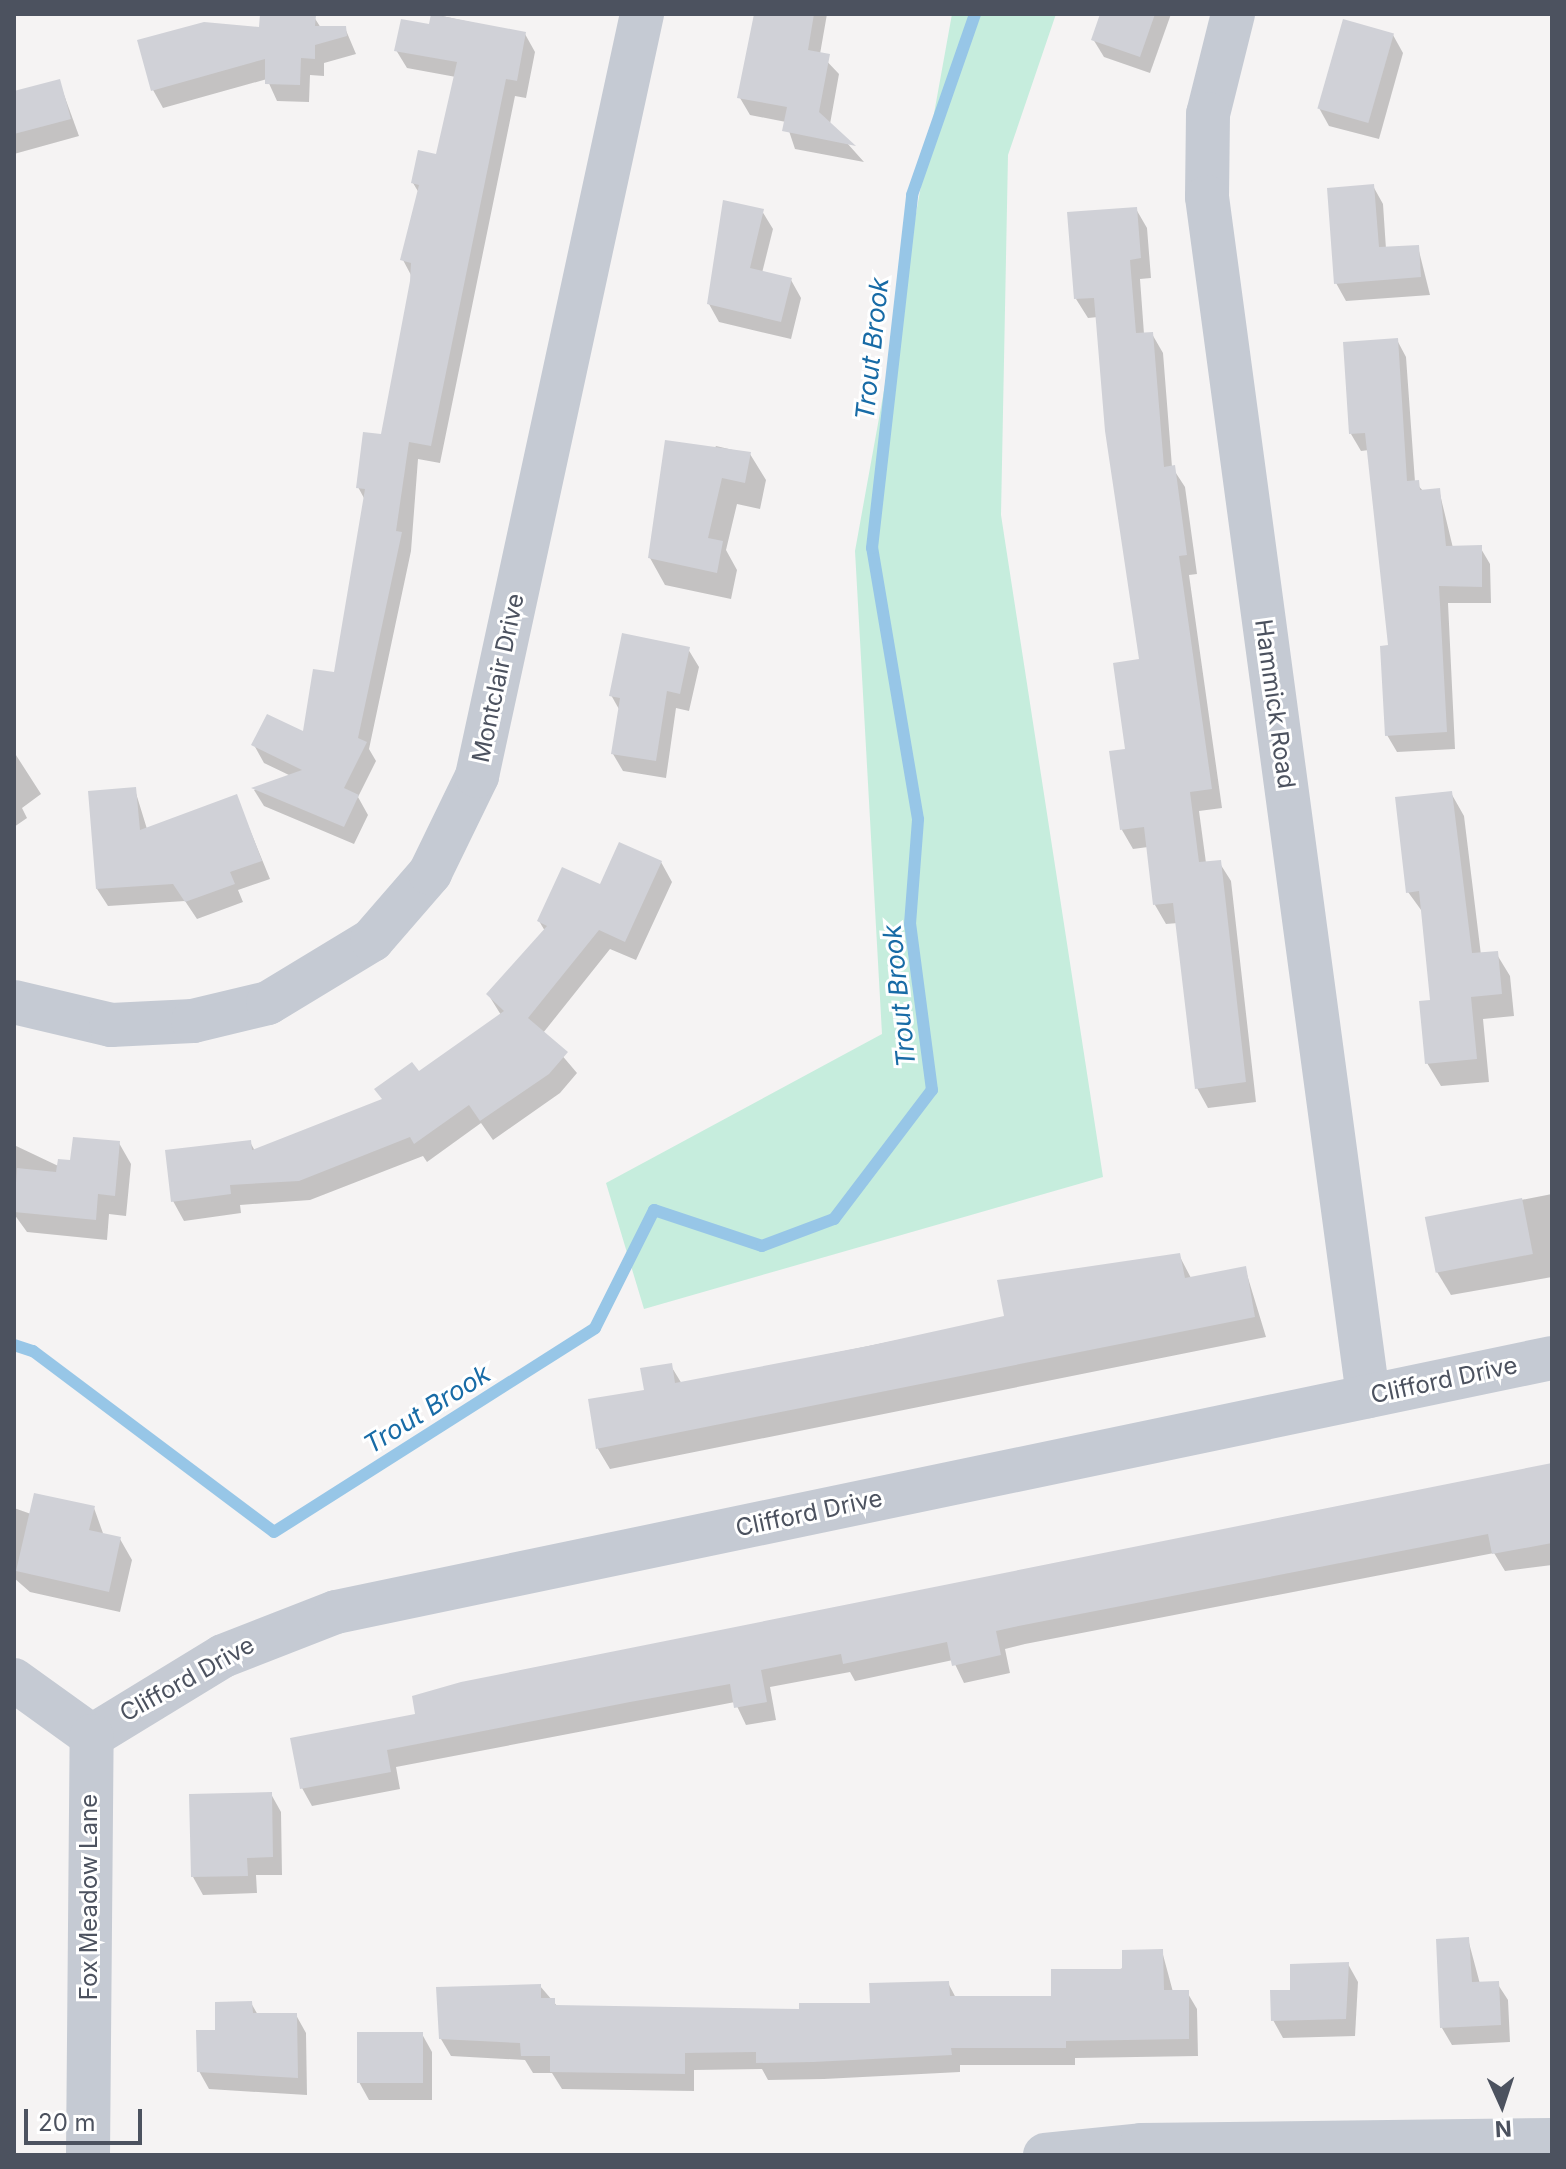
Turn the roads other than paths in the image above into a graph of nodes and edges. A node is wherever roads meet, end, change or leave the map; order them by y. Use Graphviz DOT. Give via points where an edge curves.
graph roads {
  1 [pos="642,14"];
  2 [pos="1233,14"];
  3 [pos="14,1002"];
  4 [pos="1552,1358"];
  5 [pos="1368,1396"];
  6 [pos="14,1680"];
  7 [pos="92,1736"];
  8 [pos="1552,2140"];
  9 [pos="88,2155"];
  10 [pos="1045,2155"];
  1 -- 3 [label="street, Montclair Drive" via="477,776 430,873 372,940 268,1003 193,1021 111,1025"];
  2 -- 5 [label="street, Hammick Road" via="1208,114 1207,197"];
  4 -- 5 [label="street, Clifford Drive"];
  5 -- 7 [label="street, Clifford Drive" via="336,1612 223,1656"];
  6 -- 7 [label="street"];
  7 -- 9 [label="street, Fox Meadow Lane"];
  8 -- 10 [label="street" via="1141,2145"];
}
